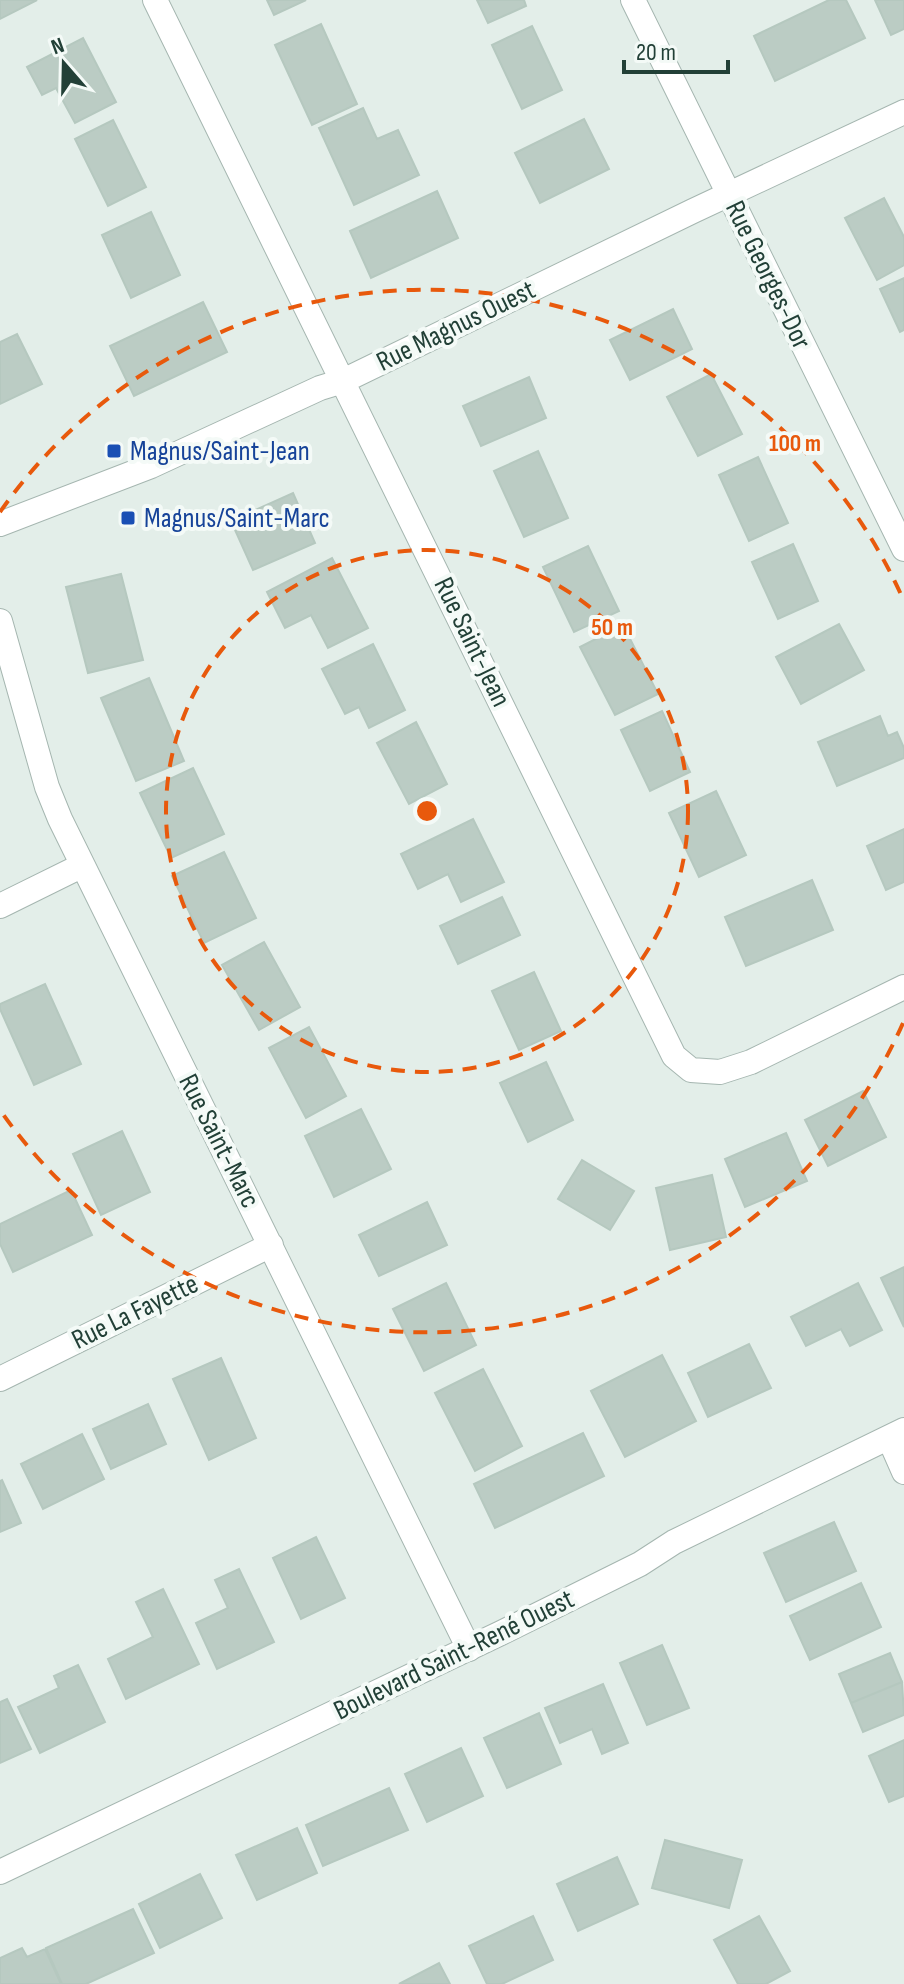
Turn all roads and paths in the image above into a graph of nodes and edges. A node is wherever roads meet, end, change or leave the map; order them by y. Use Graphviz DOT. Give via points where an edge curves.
graph roads {
  1 [pos="155,0"];
  2 [pos="633,0"];
  3 [pos="904,112"];
  4 [pos="728,194"];
  5 [pos="343,381"];
  6 [pos="0,524"];
  7 [pos="904,549"];
  8 [pos="0,621"];
  9 [pos="81,866"];
  10 [pos="0,906"];
  11 [pos="904,987"];
  12 [pos="271,1245"];
  13 [pos="0,1379"];
  14 [pos="896,1434"];
  15 [pos="904,1472"];
  16 [pos="469,1649"];
  17 [pos="0,1872"];
  1 -- 5 [label="street, Rue Saint-Jean"];
  2 -- 4 [label="street, Rue Georges-Dor"];
  3 -- 4 [label="street, Rue Magnus Ouest"];
  4 -- 5 [label="street, Rue Magnus Ouest"];
  4 -- 7 [label="street, Rue Georges-Dor"];
  5 -- 6 [label="street, Rue Magnus Ouest" via="151,466"];
  5 -- 11 [label="street, Rue Saint-Jean" via="674,1056 691,1070 720,1072"];
  8 -- 9 [label="street, Rue Saint-Marc" via="47,787"];
  9 -- 10 [label="street"];
  9 -- 12 [label="street, Rue Saint-Marc"];
  12 -- 13 [label="street, Rue La Fayette"];
  12 -- 16 [label="street, Rue Saint-Marc"];
  14 -- 15 [label="street"];
  14 -- 16 [label="street, Boulevard Saint-René Ouest"];
  16 -- 17 [label="street, Boulevard Saint-René Ouest"];
}
